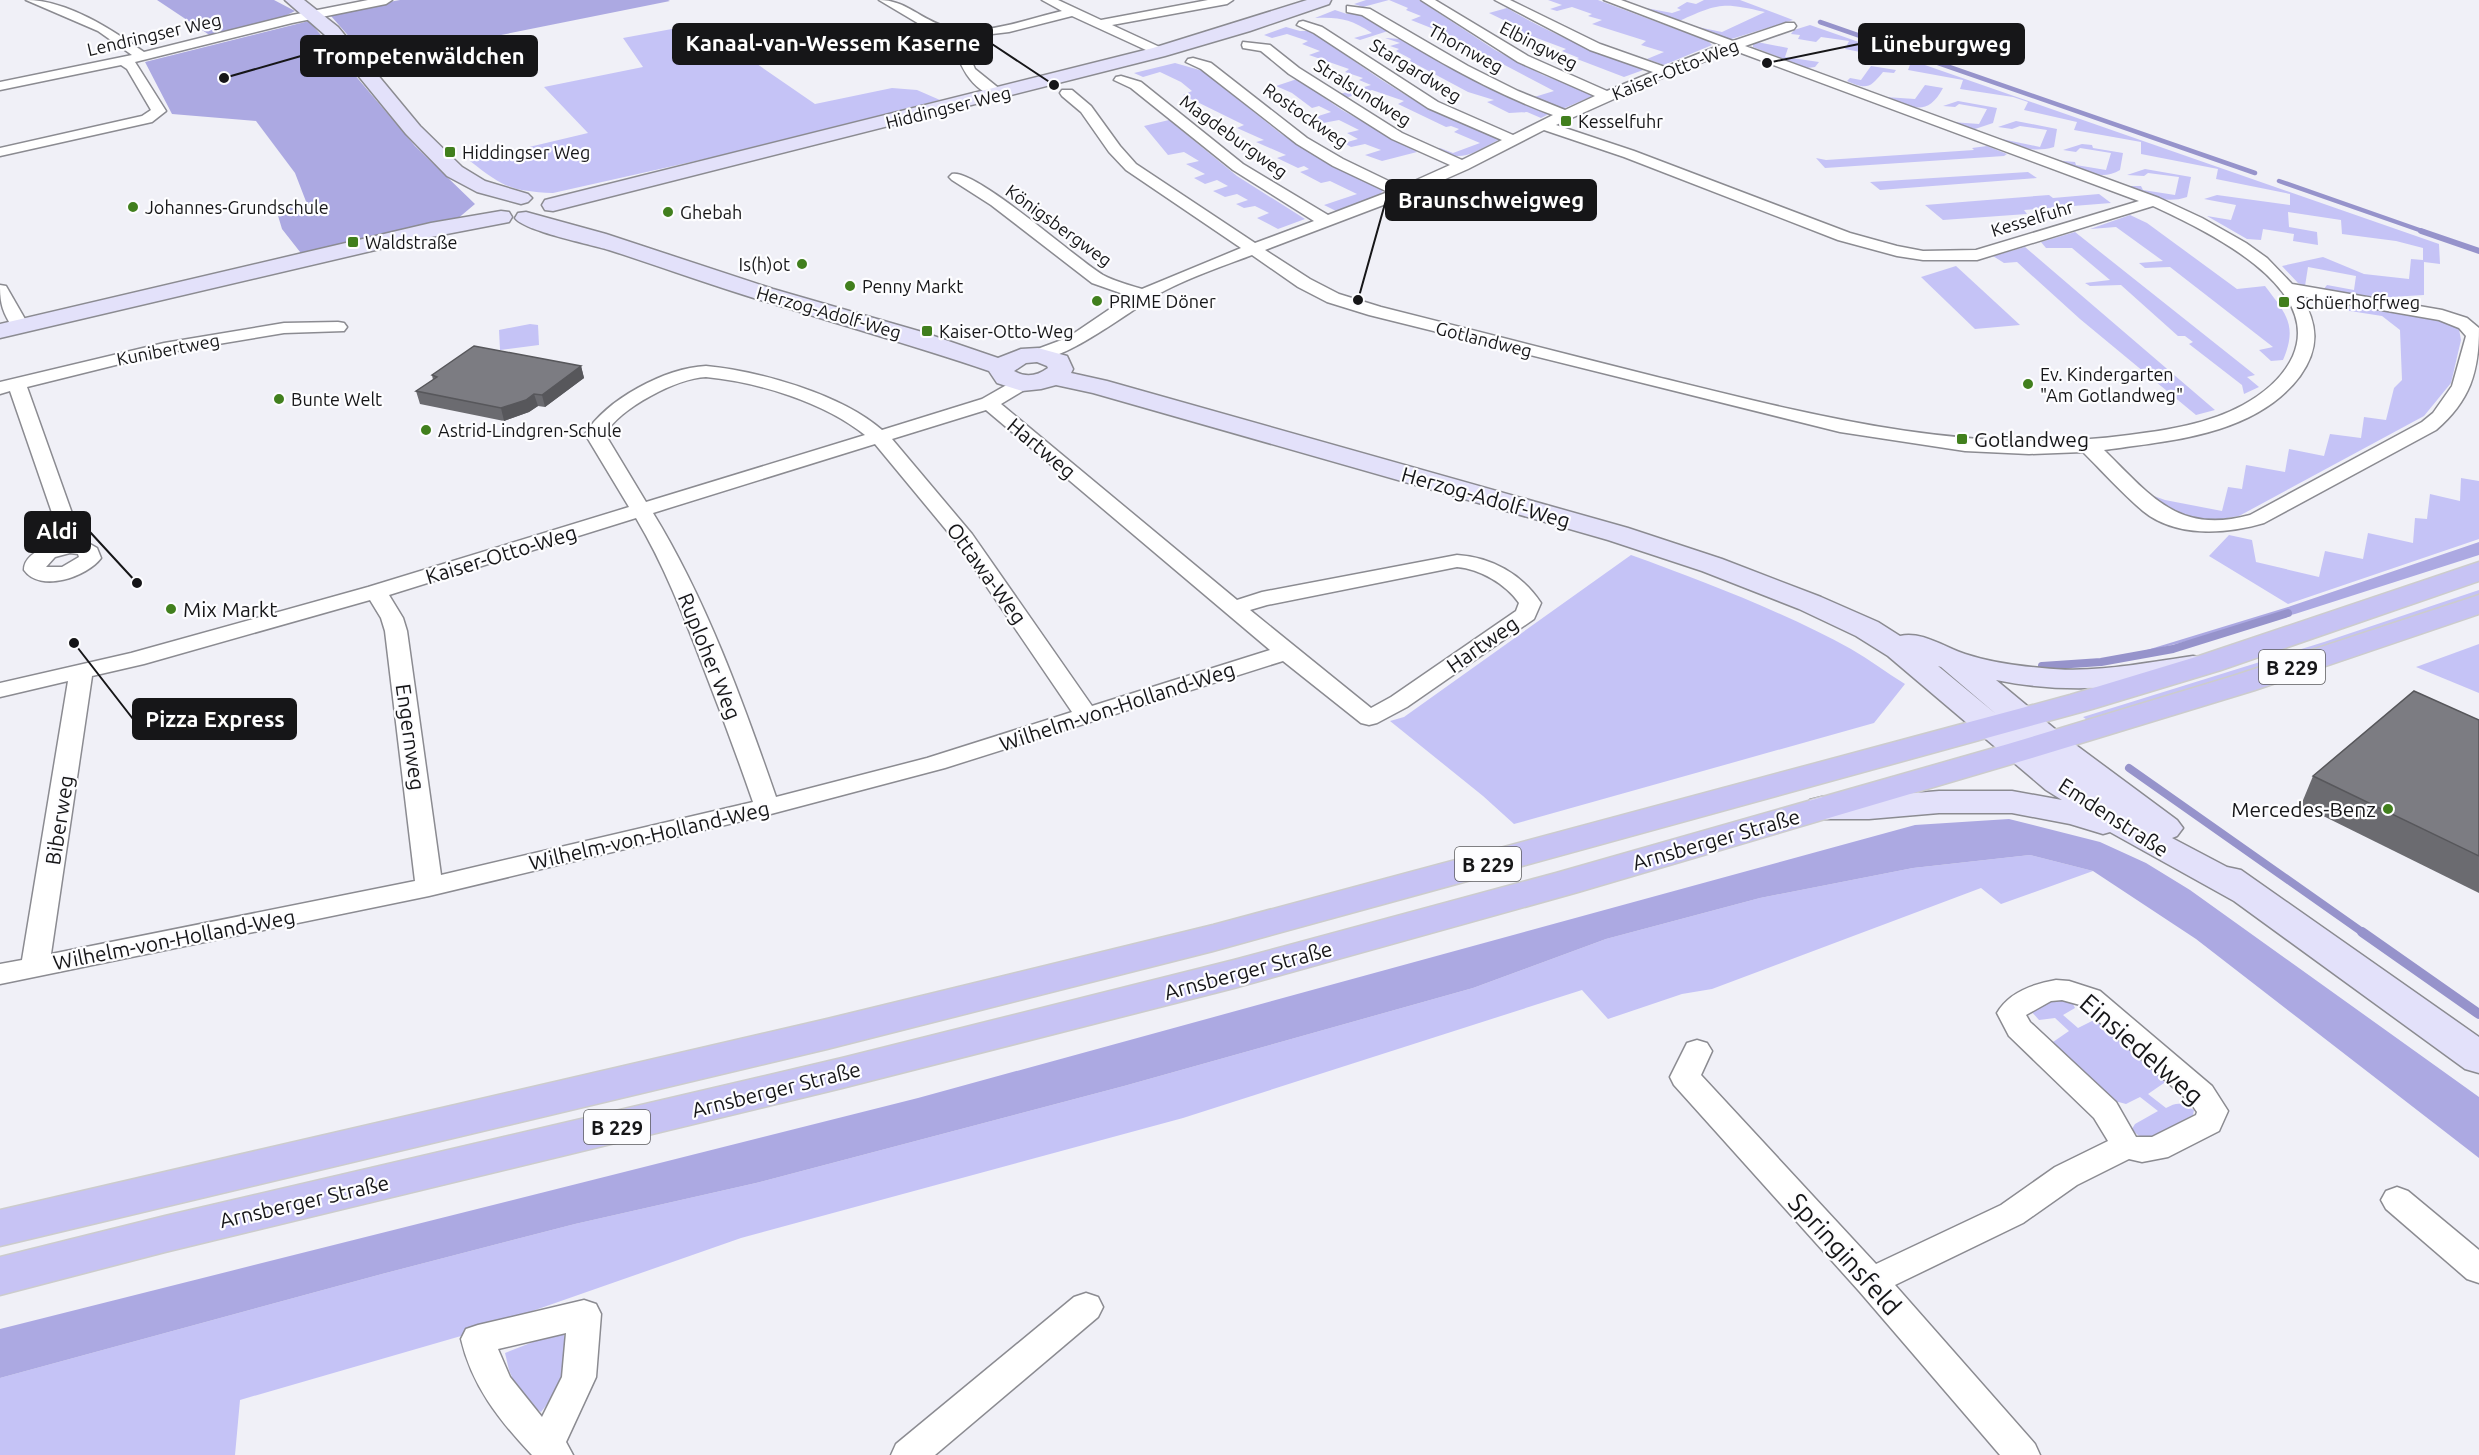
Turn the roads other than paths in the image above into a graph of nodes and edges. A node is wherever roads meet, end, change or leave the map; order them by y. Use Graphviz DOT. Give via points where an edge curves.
graph roads {
  1 [pos="32,0"];
  2 [pos="293,0"];
  3 [pos="386,0"];
  4 [pos="885,0"];
  5 [pos="1048,0"];
  6 [pos="1227,0"];
  7 [pos="1323,0"];
  8 [pos="1427,0"];
  9 [pos="1501,0"];
  10 [pos="1610,0"];
  11 [pos="1351,9"];
  12 [pos="1073,12"];
  13 [pos="315,14"];
  14 [pos="1100,24"];
  15 [pos="1303,25"];
  16 [pos="1790,26"];
  17 [pos="960,34"];
  18 [pos="1248,45"];
  19 [pos="1731,45"];
  20 [pos="1159,52"];
  21 [pos="142,56"];
  22 [pos="123,61"];
  23 [pos="1193,62"];
  24 [pos="1664,71"];
  25 [pos="1121,80"];
  26 [pos="0,86"];
  27 [pos="1067,93"];
  28 [pos="999,94"];
  29 [pos="1607,96"];
  30 [pos="1566,114"];
  31 [pos="1545,126"];
  32 [pos="1514,140"];
  33 [pos="0,152"];
  34 [pos="1463,166"];
  35 [pos="957,177"];
  36 [pos="476,185"];
  37 [pos="1402,193"];
  38 [pos="2154,201"];
  39 [pos="538,207"];
  40 [pos="498,211"];
  41 [pos="1326,221"];
  42 [pos="1256,249"];
  43 [pos="2287,288"];
  44 [pos="0,290"];
  45 [pos="1142,295"];
  46 [pos="338,327"];
  47 [pos="10,329"];
  48 [pos="1028,372"];
  49 [pos="8,386"];
  50 [pos="879,437"];
  51 [pos="2089,447"];
  52 [pos="640,512"];
  53 [pos="61,549"];
  54 [pos="2479,571"];
  55 [pos="376,592"];
  56 [pos="2479,604"];
  57 [pos="1234,608"];
  58 [pos="1867,629"];
  59 [pos="1286,652"];
  60 [pos="1952,660"];
  61 [pos="2210,663"];
  62 [pos="81,673"];
  63 [pos="0,690"];
  64 [pos="1086,715"];
  65 [pos="2021,734"];
  66 [pos="767,807"];
  67 [pos="1822,808"];
  68 [pos="2137,834"];
  69 [pos="429,887"];
  70 [pos="2245,892"];
  71 [pos="35,967"];
  72 [pos="0,974"];
  73 [pos="1697,1051"];
  74 [pos="2479,1058"];
  75 [pos="2126,1146"];
  76 [pos="2397,1200"];
  77 [pos="0,1228"];
  78 [pos="2479,1269"];
  79 [pos="0,1276"];
  80 [pos="1871,1281"];
  81 [pos="1086,1307"];
  82 [pos="909,1455"];
  83 [pos="2022,1455"];
  1 -- 21 [label="street" via="102,28"];
  2 -- 13 [label="main road"];
  3 -- 13 [label="street, Lendringser Weg"];
  4 -- 17 [label="street" via="945,31"];
  5 -- 12 [label="street"];
  6 -- 14 [label="street"];
  7 -- 20 [label="main road, Hiddingser Weg"];
  8 -- 29 [label="street, Elbingweg" via="1524,59"];
  9 -- 24 [label="street" via="1594,47"];
  10 -- 19 [label="street, Gotlandweg"];
  11 -- 30 [label="street, Thornweg" via="1366,12 1532,103"];
  12 -- 14 [label="street"];
  12 -- 17 [label="street"];
  13 -- 21 [label="street, Lendringser Weg"];
  13 -- 36 [label="main road" via="414,132 448,166"];
  14 -- 20 [label="street"];
  15 -- 32 [label="street, Stargardweg" via="1318,30 1433,105"];
  16 -- 19 [label="street, Kaiser-Otto-Weg"];
  17 -- 28 [label="street" via="964,63 984,86"];
  18 -- 34 [label="street, Stralsundweg" via="1265,48 1294,71 1397,136"];
  19 -- 24 [label="street, Kaiser-Otto-Weg"];
  19 -- 38 [label="street, Gotlandweg"];
  20 -- 28 [label="main road, Hiddingser Weg"];
  21 -- 22 [label="street, Lendringser Weg"];
  22 -- 26 [label="street, Lendringser Weg"];
  22 -- 33 [label="street" via="132,66 159,111 147,119"];
  23 -- 37 [label="street, Rostockweg" via="1206,66 1321,153"];
  24 -- 29 [label="street, Kaiser-Otto-Weg"];
  25 -- 41 [label="street, Magdeburgweg" via="1136,85 1244,171"];
  27 -- 42 [label="street, Gotlandweg" via="1077,100 1116,154 1131,168"];
  28 -- 39 [label="main road, Hiddingser Weg"];
  29 -- 30 [label="street, Kaiser-Otto-Weg"];
  30 -- 31 [label="street, Kaiser-Otto-Weg"];
  31 -- 32 [label="street, Kaiser-Otto-Weg"];
  31 -- 38 [label="street, Kesselfuhr" via="1801,221 1920,256 1977,255"];
  32 -- 34 [label="street, Kaiser-Otto-Weg"];
  34 -- 37 [label="street, Kaiser-Otto-Weg"];
  35 -- 45 [label="street, Königsbergweg" via="1098,279"];
  36 -- 39 [label="main road"];
  36 -- 40 [label="main road"];
  37 -- 41 [label="street, Kaiser-Otto-Weg"];
  38 -- 43 [label="street, Gotlandweg" via="2240,246"];
  39 -- 40 [label="main road, Hiddingser Weg"];
  39 -- 48 [label="main road, Herzog-Adolf-Weg" via="543,225"];
  40 -- 47 [label="main road"];
  41 -- 42 [label="street, Kaiser-Otto-Weg"];
  42 -- 45 [label="street, Kaiser-Otto-Weg"];
  42 -- 51 [label="street, Gotlandweg" via="1304,283 1350,304 1834,426 1964,446"];
  43 -- 51 [label="street, Gotlandweg" via="2306,320 2307,345 2289,378 2270,396 2203,427"];
  43 -- 51 [label="street" via="2442,315 2464,324 2475,336 2457,398 2429,426 2257,519 2230,525 2192,523 2161,513"];
  44 -- 47 [label="street"];
  45 -- 48 [label="street, Kaiser-Otto-Weg"];
  46 -- 49 [label="street, Kunibertweg" via="284,328 164,348"];
  48 -- 50 [label="street, Kaiser-Otto-Weg"];
  48 -- 57 [label="street, Hartweg"];
  48 -- 58 [label="main road, Herzog-Adolf-Weg" via="1098,386 1628,537 1780,590"];
  49 -- 53 [label="street" via="69,533"];
  50 -- 52 [label="street, Kaiser-Otto-Weg"];
  50 -- 52 [label="street, Ottawa-Weg" via="851,416 792,391 713,370 679,375 622,409 595,434"];
  50 -- 64 [label="street, Ottawa-Weg" via="937,503 1011,603"];
  52 -- 55 [label="street, Kaiser-Otto-Weg"];
  52 -- 66 [label="street, Ruploher Weg" via="666,552 687,596"];
  54 -- 61 [label="main road, Arnsberger Straße / B 229"];
  55 -- 62 [label="street, Kaiser-Otto-Weg"];
  55 -- 69 [label="street, Engernweg" via="396,631"];
  56 -- 65 [label="main road, Arnsberger Straße / B 229" via="2244,683"];
  57 -- 59 [label="street, Hartweg"];
  57 -- 59 [label="street, Hartweg" via="1262,599 1457,561 1475,562 1490,569 1530,603 1526,614 1399,702 1369,718"];
  58 -- 60 [label="main road, Herzog-Adolf-Weg"];
  58 -- 65 [label="main road, Herzog-Adolf-Weg"];
  59 -- 64 [label="street, Wilhelm-von-Holland-Weg"];
  60 -- 61 [label="main road" via="2005,674 2055,679 2107,677"];
  60 -- 65 [label="main road, Herzog-Adolf-Weg"];
  61 -- 65 [label="main road, Arnsberger Straße / B 229"];
  62 -- 63 [label="street, Kaiser-Otto-Weg"];
  62 -- 71 [label="street, Biberweg"];
  64 -- 66 [label="street, Wilhelm-von-Holland-Weg" via="936,763"];
  65 -- 67 [label="main road, Arnsberger Straße / B 229"];
  65 -- 68 [label="main road, Emdenstraße" via="2058,782"];
  65 -- 70 [label="main road, Emdenstraße" via="2185,843"];
  65 -- 77 [label="main road, Arnsberger Straße / B 229" via="827,1034"];
  66 -- 69 [label="street, Wilhelm-von-Holland-Weg"];
  67 -- 68 [label="main road" via="2012,802 2076,814"];
  67 -- 79 [label="main road, Arnsberger Straße / B 229" via="1234,974"];
  68 -- 70 [label="main road, Emdenstraße"];
  69 -- 71 [label="street, Wilhelm-von-Holland-Weg"];
  70 -- 74 [label="main road, Emdenstraße"];
  71 -- 72 [label="street, Wilhelm-von-Holland-Weg"];
  73 -- 80 [label="street, Springinsfeld" via="1685,1077"];
  75 -- 75 [label="street, Einsiedelweg" via="2105,1110 2019,1029 2011,1013 2017,1004 2051,989 2072,990 2090,998 2201,1094 2213,1111 2208,1123 2157,1149"];
  75 -- 80 [label="street" via="2066,1176 2012,1214"];
  76 -- 78 [label="street"];
  80 -- 83 [label="street, Springinsfeld"];
  81 -- 82 [label="street"];
}
